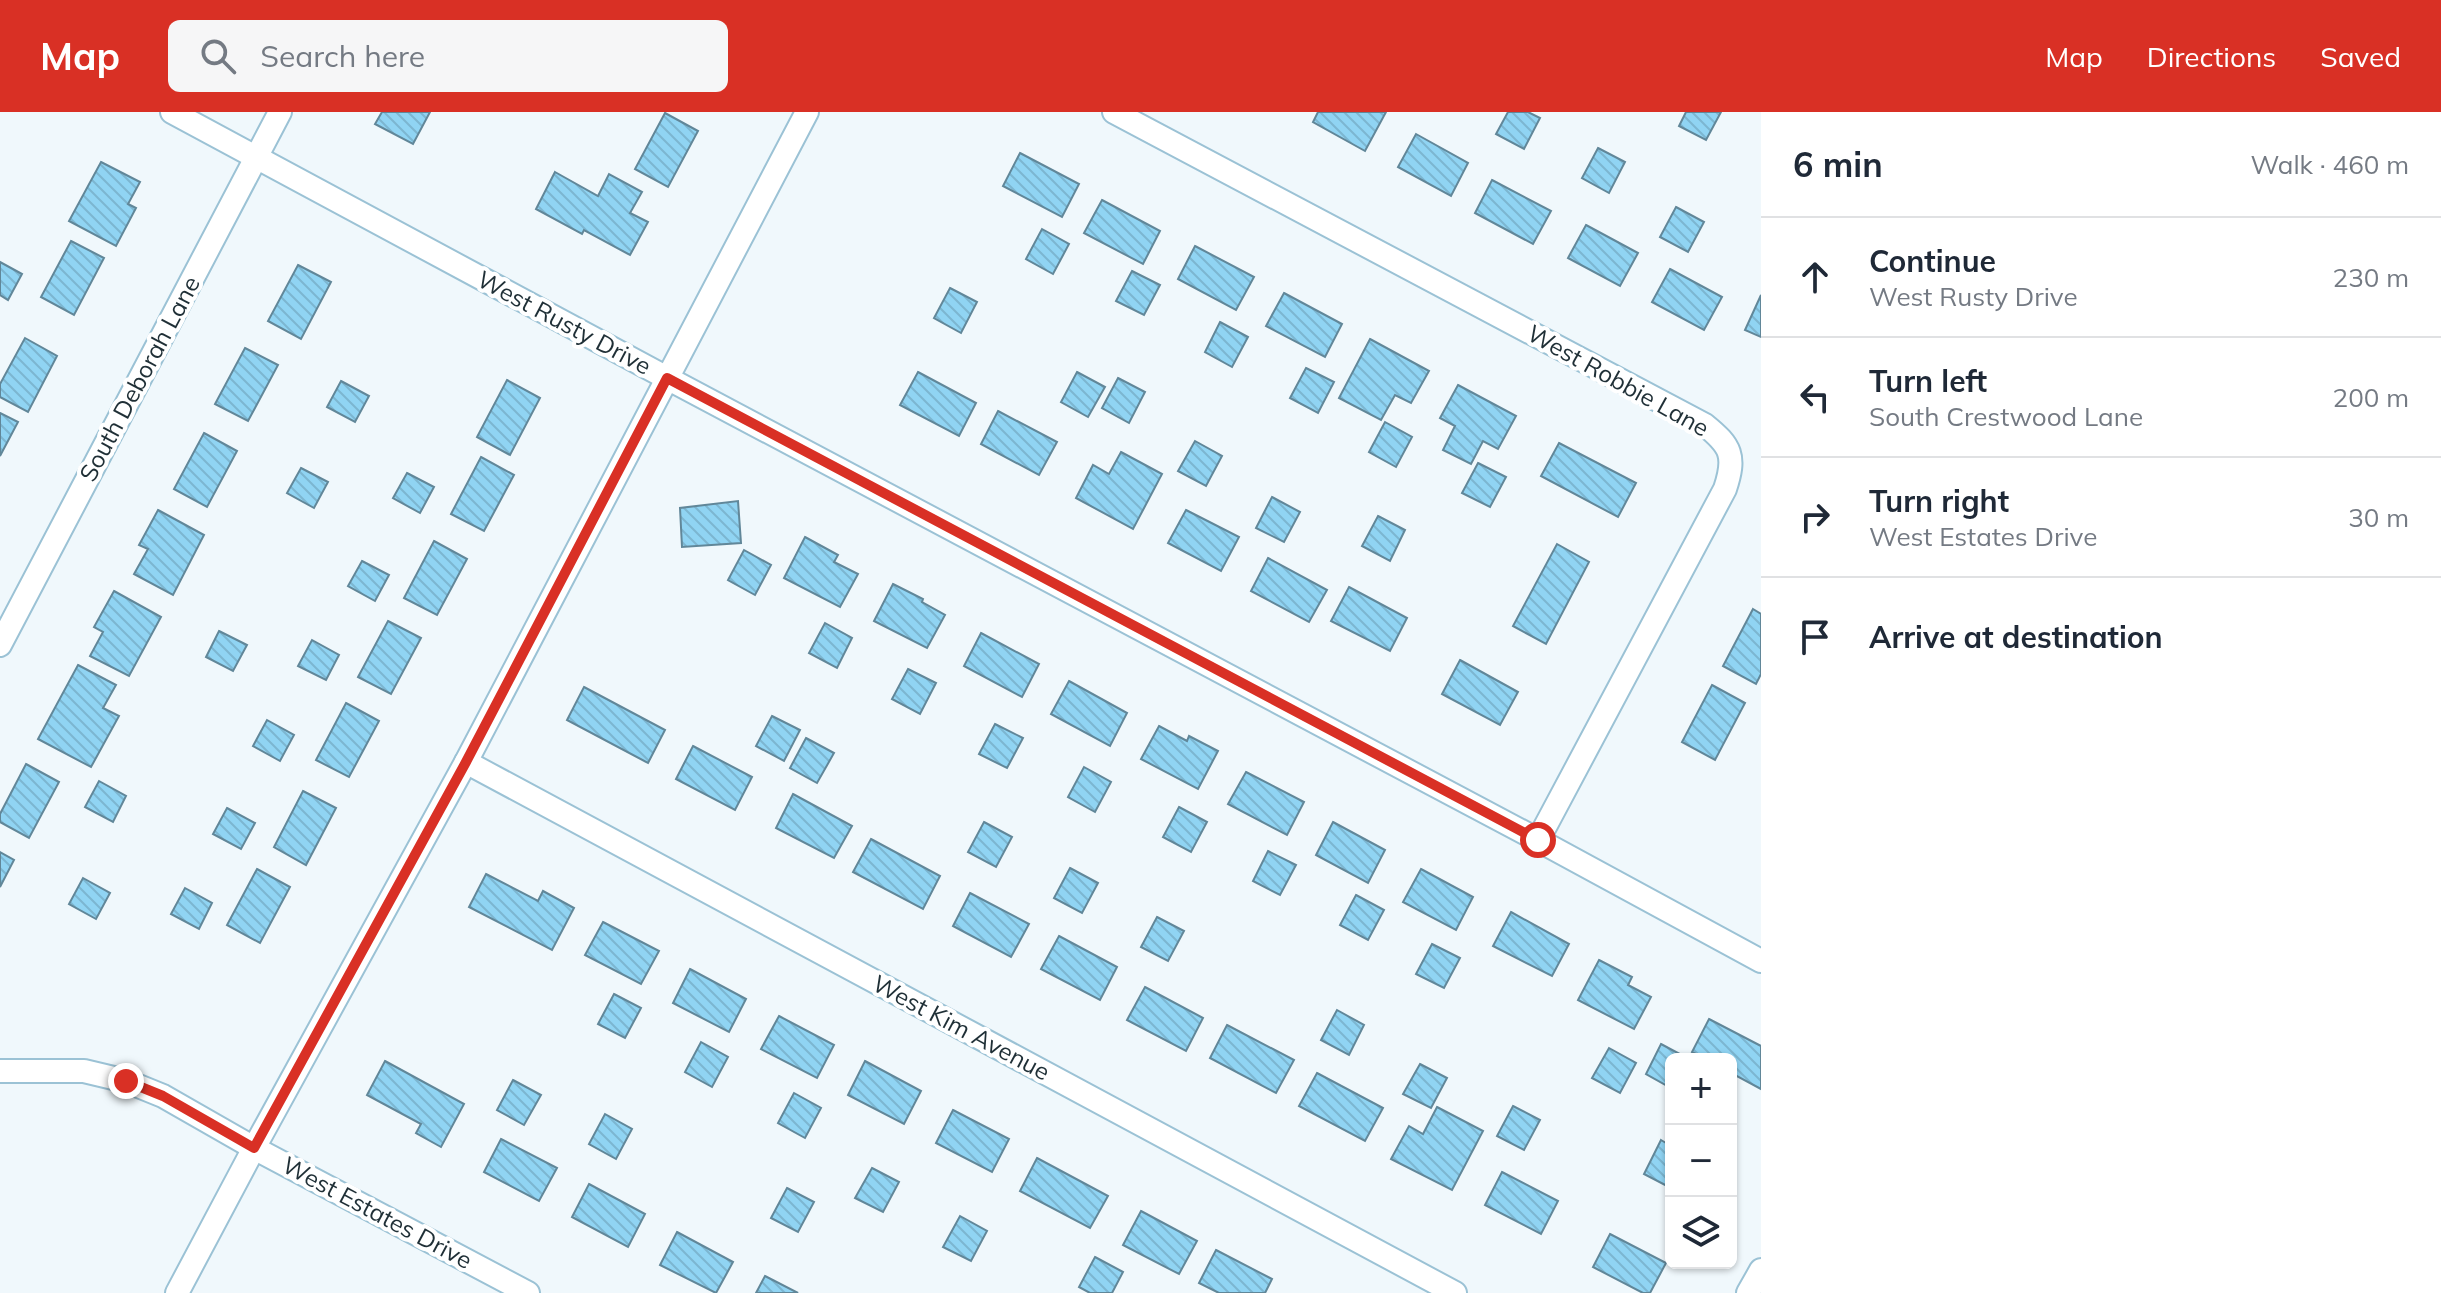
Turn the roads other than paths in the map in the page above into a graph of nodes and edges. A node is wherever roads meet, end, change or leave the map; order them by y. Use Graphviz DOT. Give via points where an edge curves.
graph roads {
  1 [pos="172,112"];
  2 [pos="280,112"];
  3 [pos="807,112"];
  4 [pos="1114,112"];
  5 [pos="256,156"];
  6 [pos="667,378"];
  7 [pos="0,645"];
  8 [pos="466,762"];
  9 [pos="1538,840"];
  10 [pos="1761,961"];
  11 [pos="0,1071"];
  12 [pos="254,1148"];
  13 [pos="1761,1270"];
  14 [pos="177,1293"];
  15 [pos="528,1293"];
  16 [pos="1455,1293"];
  17 [pos="1748,1293"];
  1 -- 5 [label="street, West Rusty Drive"];
  2 -- 5 [label="street, South Deborah Lane"];
  3 -- 6 [label="street"];
  4 -- 9 [label="street, West Robbie Lane" via="1705,425 1731,454 1725,489"];
  5 -- 6 [label="street, West Rusty Drive"];
  5 -- 7 [label="street, South Deborah Lane"];
  6 -- 8 [label="street"];
  6 -- 9 [label="street, West Rusty Drive"];
  8 -- 12 [label="street"];
  8 -- 16 [label="street, West Kim Avenue"];
  9 -- 10 [label="street, West Rusty Drive"];
  11 -- 12 [label="street, West Estates Drive" via="84,1071 126,1081"];
  12 -- 14 [label="street"];
  12 -- 15 [label="street, West Estates Drive"];
  13 -- 17 [label="street"];
}
